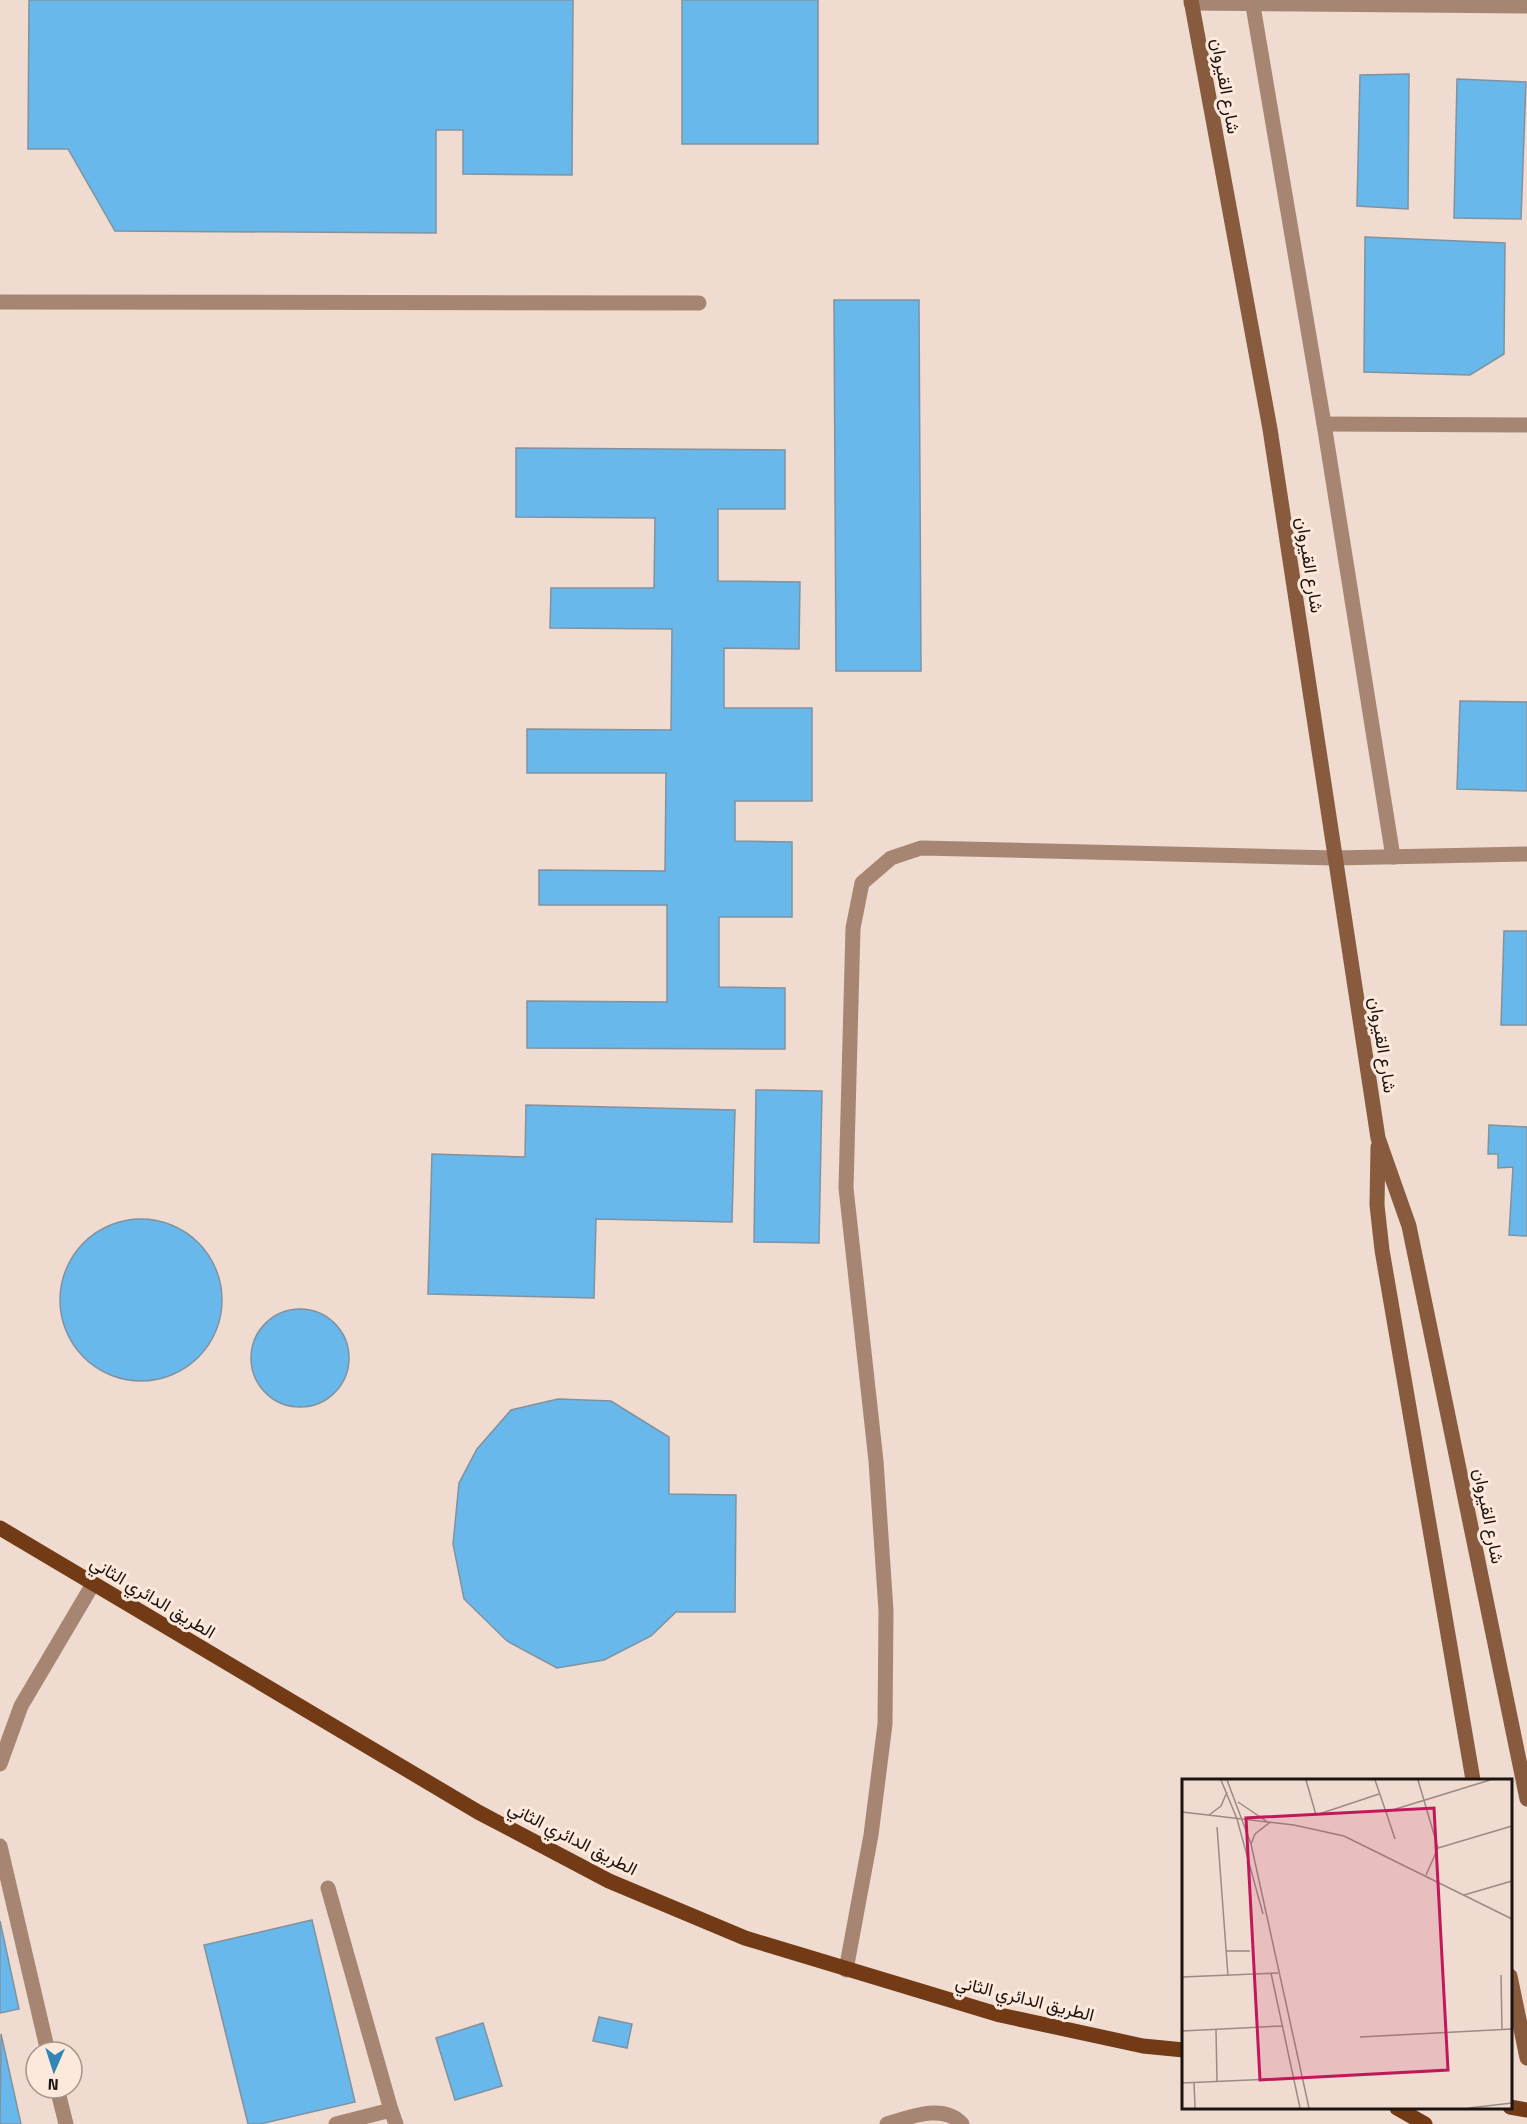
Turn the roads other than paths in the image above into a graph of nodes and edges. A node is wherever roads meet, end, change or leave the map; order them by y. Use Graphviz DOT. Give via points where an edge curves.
graph roads {
  1 [pos="1191,2"];
  2 [pos="1252,2"];
  3 [pos="1527,6"];
  4 [pos="0,302"];
  5 [pos="699,303"];
  6 [pos="1324,424"];
  7 [pos="1527,425"];
  8 [pos="1527,854"];
  9 [pos="1393,856"];
  10 [pos="1335,858"];
  11 [pos="1378,1138"];
  12 [pos="0,1528"];
  13 [pos="93,1584"];
  14 [pos="0,1764"];
  15 [pos="1473,1779"];
  16 [pos="1527,1799"];
  17 [pos="0,1846"];
  18 [pos="328,1888"];
  19 [pos="846,1970"];
  20 [pos="1512,1986"];
  21 [pos="45,2040"];
  22 [pos="1182,2050"];
  23 [pos="1527,2058"];
  24 [pos="60,2100"];
  25 [pos="1512,2107"];
  26 [pos="1399,2109"];
  27 [pos="1527,2110"];
  28 [pos="394,2117"];
  29 [pos="66,2124"];
  30 [pos="336,2124"];
  31 [pos="887,2124"];
  32 [pos="962,2124"];
  33 [pos="1425,2124"];
  1 -- 2 [label="street"];
  1 -- 10 [label="main road, شارع القيروان" via="1270,429"];
  2 -- 3 [label="street"];
  2 -- 6 [label="street"];
  4 -- 5 [label="street"];
  6 -- 7 [label="street"];
  6 -- 9 [label="street"];
  8 -- 9 [label="street"];
  9 -- 10 [label="street"];
  10 -- 11 [label="main road, شارع القيروان"];
  10 -- 19 [label="street" via="921,848 891,858 862,883 853,928 846,1188 876,1461 886,1611 885,1724 871,1835"];
  11 -- 15 [label="main road, شارع القيروان" via="1377,1205 1382,1250"];
  11 -- 16 [label="main road, شارع القيروان" via="1409,1226"];
  12 -- 13 [label="main road, الطريق الدائري الثاني"];
  13 -- 14 [label="street" via="21,1706"];
  13 -- 19 [label="main road, الطريق الدائري الثاني" via="478,1812 609,1881 745,1938"];
  17 -- 21 [label="street"];
  18 -- 28 [label="street"];
  19 -- 22 [label="main road, الطريق الدائري الثاني" via="1000,2015 1143,2046"];
  20 -- 23 [label="main road"];
  24 -- 29 [label="street"];
  25 -- 27 [label="main road"];
  26 -- 33 [label="main road"];
  28 -- 30 [label="street"];
  31 -- 32 [label="street" via="928,2112 957,2118"];
}
